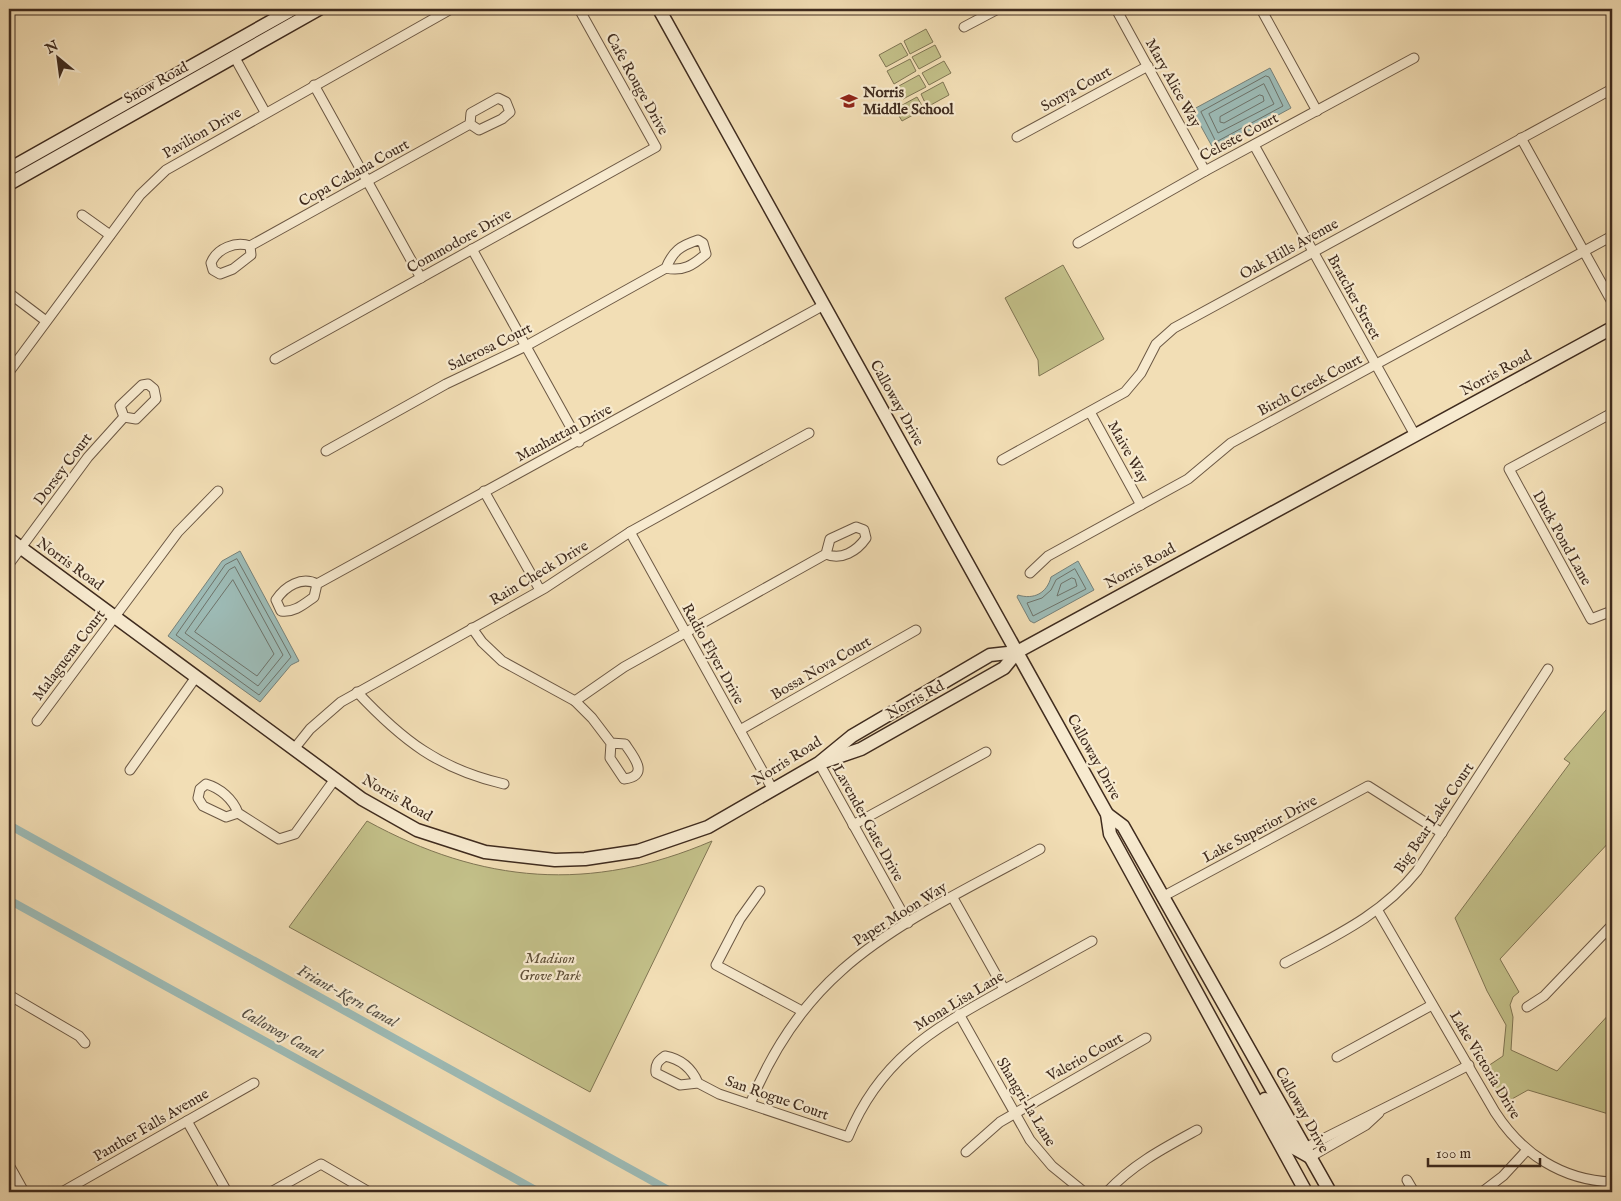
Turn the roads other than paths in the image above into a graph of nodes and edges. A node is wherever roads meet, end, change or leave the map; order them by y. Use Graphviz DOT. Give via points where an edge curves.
graph roads {
  1 [pos="293,9"];
  2 [pos="318,9"];
  3 [pos="451,9"];
  4 [pos="579,9"];
  5 [pos="659,9"];
  6 [pos="998,9"];
  7 [pos="1116,9"];
  8 [pos="1261,9"];
  9 [pos="964,27"];
  10 [pos="235,58"];
  11 [pos="1414,58"];
  12 [pos="1148,66"];
  13 [pos="314,85"];
  14 [pos="1612,89"];
  15 [pos="160,91"];
  16 [pos="1317,111"];
  17 [pos="265,112"];
  18 [pos="470,124"];
  19 [pos="1017,137"];
  20 [pos="1521,138"];
  21 [pos="1254,145"];
  22 [pos="656,147"];
  23 [pos="9,169"];
  24 [pos="1205,170"];
  25 [pos="367,182"];
  26 [pos="9,184"];
  27 [pos="82,214"];
  28 [pos="110,235"];
  29 [pos="1612,236"];
  30 [pos="1078,243"];
  31 [pos="250,246"];
  32 [pos="472,249"];
  33 [pos="1313,252"];
  34 [pos="1584,252"];
  35 [pos="666,268"];
  36 [pos="421,278"];
  37 [pos="9,293"];
  38 [pos="1612,302"];
  39 [pos="824,305"];
  40 [pos="46,321"];
  41 [pos="1612,328"];
  42 [pos="526,346"];
  43 [pos="275,359"];
  44 [pos="1376,365"];
  45 [pos="9,372"];
  46 [pos="1090,412"];
  47 [pos="1612,413"];
  48 [pos="124,417"];
  49 [pos="809,433"];
  50 [pos="1415,435"];
  51 [pos="579,442"];
  52 [pos="326,451"];
  53 [pos="1002,460"];
  54 [pos="218,491"];
  55 [pos="484,491"];
  56 [pos="1141,505"];
  57 [pos="630,532"];
  58 [pos="9,539"];
  59 [pos="21,548"];
  60 [pos="826,554"];
  61 [pos="9,564"];
  62 [pos="1030,572"];
  63 [pos="318,584"];
  64 [pos="540,590"];
  65 [pos="1612,611"];
  66 [pos="115,617"];
  67 [pos="472,628"];
  68 [pos="916,630"];
  69 [pos="685,632"];
  70 [pos="1017,652"];
  71 [pos="1548,669"];
  72 [pos="196,677"];
  73 [pos="357,692"];
  74 [pos="575,701"];
  75 [pos="37,721"];
  76 [pos="740,730"];
  77 [pos="611,742"];
  78 [pos="294,749"];
  79 [pos="986,752"];
  80 [pos="819,763"];
  81 [pos="130,770"];
  82 [pos="335,779"];
  83 [pos="504,784"];
  84 [pos="773,790"];
  85 [pos="238,813"];
  86 [pos="1107,814"];
  87 [pos="854,825"];
  88 [pos="1442,833"];
  89 [pos="1113,840"];
  90 [pos="1040,849"];
  91 [pos="760,891"];
  92 [pos="1164,896"];
  93 [pos="953,898"];
  94 [pos="1378,911"];
  95 [pos="908,923"];
  96 [pos="1612,925"];
  97 [pos="1092,940"];
  98 [pos="1284,963"];
  99 [pos="1004,989"];
  100 [pos="9,995"];
  101 [pos="1432,1005"];
  102 [pos="1527,1007"];
  103 [pos="802,1012"];
  104 [pos="959,1014"];
  105 [pos="1146,1038"];
  106 [pos="85,1043"];
  107 [pos="1337,1057"];
  108 [pos="1469,1065"];
  109 [pos="254,1083"];
  110 [pos="698,1083"];
  111 [pos="1251,1090"];
  112 [pos="750,1104"];
  113 [pos="1014,1113"];
  114 [pos="187,1121"];
  115 [pos="1197,1130"];
  116 [pos="848,1136"];
  117 [pos="1527,1150"];
  118 [pos="966,1152"];
  119 [pos="1307,1152"];
  120 [pos="9,1165"];
  121 [pos="1407,1180"];
  122 [pos="1612,1182"];
  123 [pos="24,1192"];
  124 [pos="62,1192"];
  125 [pos="227,1192"];
  126 [pos="271,1192"];
  127 [pos="369,1192"];
  128 [pos="1084,1192"];
  129 [pos="1107,1192"];
  130 [pos="1308,1192"];
  131 [pos="1330,1192"];
  132 [pos="1414,1192"];
  133 [pos="1482,1192"];
  1 -- 10 [label="main road" via="286,17 238,45"];
  1 -- 15 [label="main road, Snow Road"];
  2 -- 10 [label="main road, Snow Road"];
  3 -- 13 [label="street, Pavilion Drive"];
  4 -- 22 [label="street, Cafe Rouge Drive"];
  5 -- 39 [label="main road, Calloway Drive"];
  6 -- 9 [label="street"];
  7 -- 12 [label="street, Mary Alice Way"];
  8 -- 16 [label="street"];
  10 -- 15 [label="main road, Snow Road"];
  10 -- 17 [label="street"];
  11 -- 16 [label="street, Celeste Court"];
  12 -- 19 [label="street, Sonya Court"];
  12 -- 24 [label="street, Mary Alice Way"];
  13 -- 17 [label="street, Pavilion Drive"];
  13 -- 25 [label="street"];
  14 -- 20 [label="street, Oak Hills Avenue"];
  15 -- 23 [label="main road, Snow Road"];
  15 -- 26 [label="main road, Snow Road"];
  16 -- 21 [label="street, Celeste Court"];
  17 -- 28 [label="street, Pavilion Drive" via="166,170 140,195"];
  18 -- 25 [label="street, Copa Cabana Court"];
  20 -- 33 [label="street, Oak Hills Avenue"];
  20 -- 34 [label="street"];
  21 -- 24 [label="street, Celeste Court"];
  21 -- 33 [label="street, Bratcher Street"];
  22 -- 32 [label="street, Commodore Drive"];
  24 -- 30 [label="street, Celeste Court"];
  25 -- 31 [label="street, Copa Cabana Court"];
  25 -- 36 [label="street"];
  27 -- 28 [label="street"];
  28 -- 40 [label="street, Pavilion Drive"];
  29 -- 34 [label="street, Birch Creek Court"];
  32 -- 36 [label="street, Commodore Drive"];
  32 -- 42 [label="street"];
  33 -- 44 [label="street, Bratcher Street"];
  33 -- 46 [label="street, Oak Hills Avenue" via="1174,328 1156,344 1134,383 1115,399"];
  34 -- 38 [label="street"];
  34 -- 44 [label="street, Birch Creek Court"];
  35 -- 42 [label="street, Salerosa Court"];
  36 -- 43 [label="street, Commodore Drive"];
  37 -- 40 [label="street"];
  39 -- 51 [label="street, Manhattan Drive"];
  39 -- 70 [label="main road, Calloway Drive"];
  40 -- 45 [label="street, Pavilion Drive"];
  41 -- 50 [label="main road, Norris Road"];
  42 -- 51 [label="street"];
  42 -- 52 [label="street, Salerosa Court" via="446,384"];
  44 -- 50 [label="street, Bratcher Street"];
  44 -- 56 [label="street, Birch Creek Court" via="1231,443 1188,479"];
  46 -- 53 [label="street, Oak Hills Avenue"];
  46 -- 56 [label="street, Maive Way"];
  47 -- 65 [label="street, Duck Pond Lane" via="1509,469 1591,619"];
  48 -- 59 [label="street, Dorsey Court" via="88,457"];
  49 -- 57 [label="street, Rain Check Drive"];
  50 -- 70 [label="main road, Norris Road"];
  51 -- 55 [label="street, Manhattan Drive"];
  54 -- 66 [label="street, Malaguena Court" via="178,532"];
  55 -- 63 [label="street, Manhattan Drive"];
  55 -- 64 [label="street"];
  56 -- 62 [label="street, Birch Creek Court" via="1048,556"];
  57 -- 64 [label="street, Rain Check Drive"];
  57 -- 69 [label="street, Radio Flyer Drive"];
  58 -- 59 [label="main road, Norris Road"];
  59 -- 61 [label="street, Dorsey Court"];
  59 -- 66 [label="main road, Norris Road"];
  60 -- 60 [label="street" via="830,539 856,527 864,530 866,538 849,553 839,557"];
  60 -- 69 [label="street"];
  63 -- 63 [label="street, Manhattan Drive" via="301,580 280,593 277,606 281,611 289,612 301,606 314,597"];
  64 -- 67 [label="street, Rain Check Drive"];
  66 -- 72 [label="main road, Norris Road"];
  66 -- 75 [label="street, Malaguena Court"];
  67 -- 73 [label="street, Rain Check Drive"];
  67 -- 74 [label="street" via="502,662"];
  68 -- 76 [label="street, Bossa Nova Court"];
  69 -- 74 [label="street" via="624,667"];
  69 -- 76 [label="street, Radio Flyer Drive"];
  70 -- 80 [label="main road, Norris Rd" via="1004,668 912,721 861,749"];
  70 -- 80 [label="main road, Norris Road" via="990,655 852,736"];
  70 -- 86 [label="main road, Calloway Drive"];
  71 -- 88 [label="street, Big Bear Lake Court"];
  72 -- 78 [label="main road, Norris Road"];
  72 -- 81 [label="street"];
  73 -- 78 [label="street, Rain Check Drive" via="324,715"];
  73 -- 83 [label="street" via="396,732 428,755 464,773"];
  74 -- 77 [label="street" via="604,730"];
  76 -- 84 [label="street, Radio Flyer Drive"];
  78 -- 82 [label="main road, Norris Road"];
  79 -- 87 [label="street"];
  80 -- 84 [label="main road, Norris Road"];
  80 -- 87 [label="street, Lavender Gate Drive"];
  82 -- 84 [label="main road, Norris Road" via="384,813 439,839 493,854 555,860 609,856 661,844 708,827"];
  82 -- 85 [label="street" via="295,834 279,839"];
  85 -- 85 [label="street" via="226,817 202,806 198,798 200,789 206,784 214,786 235,804"];
  86 -- 89 [label="main road, Calloway Drive"];
  86 -- 92 [label="main road, Calloway Drive" via="1123,826"];
  87 -- 95 [label="street, Lavender Gate Drive"];
  88 -- 92 [label="street, Lake Superior Drive" via="1368,786"];
  88 -- 94 [label="street, Big Bear Lake Court" via="1406,886"];
  89 -- 92 [label="main road" via="1127,848 1152,890"];
  89 -- 111 [label="main road, Calloway Drive"];
  90 -- 93 [label="street, Paper Moon Way"];
  91 -- 103 [label="street" via="740,919 716,965"];
  92 -- 119 [label="main road, Calloway Drive"];
  93 -- 95 [label="street, Paper Moon Way"];
  93 -- 99 [label="street"];
  94 -- 98 [label="street, Big Bear Lake Court"];
  94 -- 101 [label="street, Lake Victoria Drive"];
  95 -- 103 [label="street, Paper Moon Way" via="841,970"];
  96 -- 102 [label="street" via="1544,996"];
  97 -- 99 [label="street, Mona Lisa Lane"];
  99 -- 104 [label="street, Mona Lisa Lane"];
  100 -- 106 [label="street" via="80,1036"];
  101 -- 107 [label="street"];
  101 -- 108 [label="street, Lake Victoria Drive"];
  103 -- 112 [label="street, Paper Moon Way" via="772,1057"];
  104 -- 113 [label="street, Shangri-la Lane"];
  104 -- 116 [label="street, Mona Lisa Lane" via="900,1058 871,1094"];
  105 -- 113 [label="street, Valerio Court"];
  108 -- 117 [label="street, Lake Victoria Drive" via="1505,1126"];
  108 -- 119 [label="street" via="1380,1112 1366,1125"];
  109 -- 114 [label="street, Panther Falls Avenue"];
  110 -- 110 [label="street, San Rogue Court" via="680,1085 656,1072 655,1066 665,1056 673,1057 689,1068"];
  110 -- 112 [label="street, San Rogue Court"];
  111 -- 119 [label="main road" via="1266,1100 1294,1148"];
  111 -- 130 [label="main road, Calloway Drive"];
  112 -- 116 [label="street, San Rogue Court"];
  113 -- 118 [label="street, Valerio Court" via="986,1132"];
  113 -- 128 [label="street, Shangri-la Lane" via="1040,1154"];
  114 -- 124 [label="street, Panther Falls Avenue"];
  114 -- 125 [label="street"];
  115 -- 129 [label="street" via="1145,1159"];
  117 -- 122 [label="street, Lake Victoria Drive" via="1570,1175"];
  117 -- 133 [label="street" via="1504,1176"];
  119 -- 131 [label="main road, Calloway Drive"];
  120 -- 123 [label="street"];
  121 -- 132 [label="street"];
  126 -- 127 [label="street" via="321,1164"];
}
